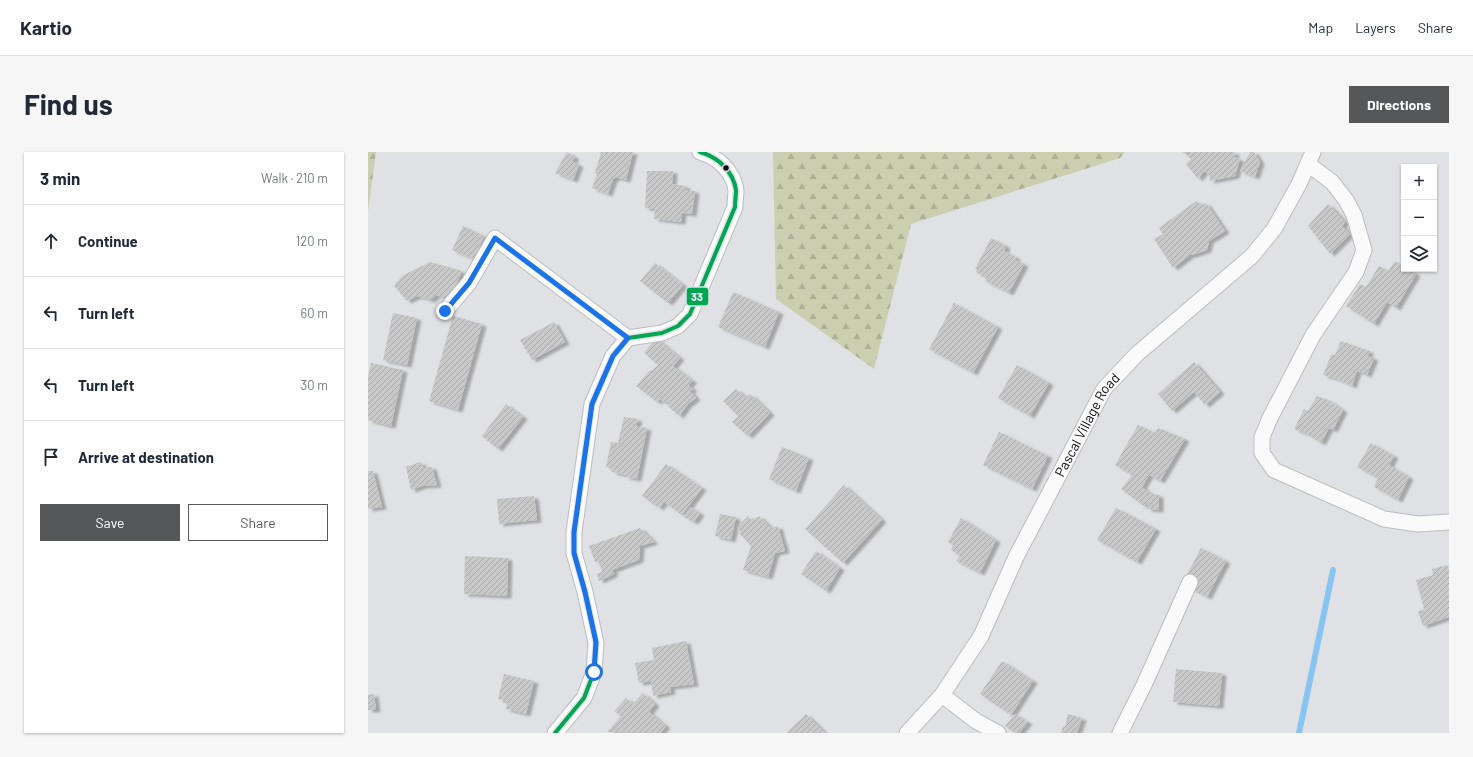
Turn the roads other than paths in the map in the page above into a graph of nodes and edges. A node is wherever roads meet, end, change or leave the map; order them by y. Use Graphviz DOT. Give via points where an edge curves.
graph roads {
  1 [pos="700,152"];
  2 [pos="721,157"];
  3 [pos="1310,158"];
  4 [pos="445,311"];
  5 [pos="628,338"];
  6 [pos="1449,522"];
  7 [pos="1190,582"];
  8 [pos="942,695"];
  9 [pos="555,733"];
  10 [pos="907,733"];
  11 [pos="998,733"];
  12 [pos="1120,733"];
  1 -- 2 [label="street"];
  2 -- 5 [label="street" via="736,190 735,207 690,314 678,326 662,333"];
  3 -- 6 [label="street" via="1346,200 1354,215 1364,250 1356,272 1313,335 1270,418 1262,438 1262,453 1274,470 1384,519 1418,524"];
  3 -- 8 [label="street, Pascal Village Road" via="1274,229 1252,256 1137,354 1104,389 1016,557 981,636"];
  4 -- 5 [label="street" via="469,283 495,238"];
  5 -- 9 [label="street" via="613,356 592,404 574,532 574,553 596,642 594,672 584,698"];
  7 -- 12 [label="street"];
  8 -- 10 [label="street, Pascal Village Road"];
  8 -- 11 [label="street" via="976,721"];
}
